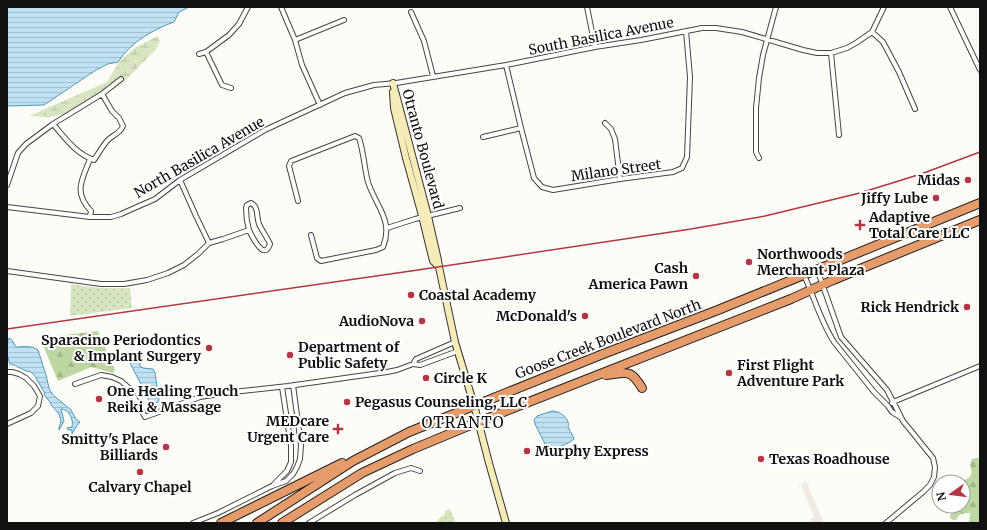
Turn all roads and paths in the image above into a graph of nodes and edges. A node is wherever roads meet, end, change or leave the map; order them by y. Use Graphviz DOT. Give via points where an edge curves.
graph roads {
  1 [pos="248,7"];
  2 [pos="281,7"];
  3 [pos="587,7"];
  4 [pos="776,7"];
  5 [pos="884,7"];
  6 [pos="950,7"];
  7 [pos="411,12"];
  8 [pos="344,20"];
  9 [pos="686,31"];
  10 [pos="872,32"];
  11 [pos="768,39"];
  12 [pos="295,40"];
  13 [pos="595,47"];
  14 [pos="206,52"];
  15 [pos="831,53"];
  16 [pos="199,54"];
  17 [pos="506,65"];
  18 [pos="980,70"];
  19 [pos="433,76"];
  20 [pos="121,79"];
  21 [pos="395,83"];
  22 [pos="231,88"];
  23 [pos="102,94"];
  24 [pos="320,105"];
  25 [pos="915,109"];
  26 [pos="605,123"];
  27 [pos="53,124"];
  28 [pos="521,128"];
  29 [pos="839,135"];
  30 [pos="483,137"];
  31 [pos="759,158"];
  32 [pos="90,159"];
  33 [pos="620,179"];
  34 [pos="180,180"];
  35 [pos="7,185"];
  36 [pos="298,201"];
  37 [pos="980,203"];
  38 [pos="7,207"];
  39 [pos="460,208"];
  40 [pos="90,216"];
  41 [pos="425,217"];
  42 [pos="980,220"];
  43 [pos="387,228"];
  44 [pos="249,230"];
  45 [pos="311,235"];
  46 [pos="209,243"];
  47 [pos="816,269"];
  48 [pos="7,271"];
  49 [pos="804,275"];
  50 [pos="822,285"];
  51 [pos="811,290"];
  52 [pos="455,342"];
  53 [pos="458,351"];
  54 [pos="413,364"];
  55 [pos="980,366"];
  56 [pos="7,372"];
  57 [pos="595,376"];
  58 [pos="75,384"];
  59 [pos="293,385"];
  60 [pos="282,387"];
  61 [pos="642,388"];
  62 [pos="893,402"];
  63 [pos="474,405"];
  64 [pos="888,406"];
  65 [pos="901,417"];
  66 [pos="478,422"];
  67 [pos="7,424"];
  68 [pos="376,449"];
  69 [pos="420,471"];
  70 [pos="272,486"];
  71 [pos="193,523"];
  72 [pos="221,523"];
  73 [pos="257,523"];
  74 [pos="282,523"];
  75 [pos="309,523"];
  76 [pos="506,523"];
  77 [pos="886,523"];
  1 -- 14 [label="street" via="239,24 229,35"];
  2 -- 12 [label="street"];
  3 -- 13 [label="street"];
  4 -- 11 [label="street"];
  5 -- 10 [label="street"];
  6 -- 18 [label="street"];
  7 -- 19 [label="street" via="424,41"];
  8 -- 12 [label="street"];
  9 -- 11 [label="street, South Basilica Avenue" via="716,28"];
  9 -- 13 [label="street, South Basilica Avenue"];
  9 -- 33 [label="street, Milano Street" via="690,77 687,157 682,168 673,172"];
  10 -- 15 [label="street, South Basilica Avenue" via="847,48"];
  10 -- 25 [label="street" via="883,42"];
  11 -- 15 [label="street, South Basilica Avenue" via="803,50"];
  11 -- 31 [label="street" via="763,55 756,108 756,152"];
  12 -- 24 [label="street" via="302,65"];
  13 -- 17 [label="street, South Basilica Avenue"];
  14 -- 16 [label="street"];
  14 -- 22 [label="street" via="222,85"];
  15 -- 29 [label="street"];
  17 -- 19 [label="street, South Basilica Avenue"];
  17 -- 28 [label="street, Milano Street"];
  19 -- 21 [label="street, South Basilica Avenue"];
  20 -- 23 [label="street"];
  21 -- 24 [label="street, North Basilica Avenue" via="345,93"];
  21 -- 41 [label="street, Otranto Boulevard"];
  23 -- 27 [label="street"];
  23 -- 32 [label="street" via="123,126 117,134 107,140 94,160"];
  24 -- 34 [label="street, North Basilica Avenue" via="265,130"];
  26 -- 33 [label="street" via="612,129 615,139"];
  27 -- 32 [label="street" via="81,154"];
  27 -- 35 [label="street" via="18,153"];
  28 -- 30 [label="street"];
  28 -- 33 [label="street, Milano Street" via="534,178 542,187 553,190"];
  32 -- 40 [label="street" via="80,185 83,201 91,211"];
  34 -- 40 [label="street, North Basilica Avenue" via="155,199 120,214"];
  34 -- 46 [label="street"];
  36 -- 43 [label="street" via="289,166 291,160 355,136 359,138 369,183"];
  37 -- 47 [label="highway, Goose Creek Boulevard North"];
  38 -- 40 [label="street, North Basilica Avenue"];
  39 -- 41 [label="street"];
  41 -- 43 [label="street"];
  41 -- 52 [label="street, Otranto Boulevard" via="438,260"];
  42 -- 50 [label="highway"];
  43 -- 45 [label="street" via="383,247 321,261 317,258"];
  44 -- 44 [label="street" via="260,249 269,247 270,244 258,222 256,208 251,203 246,208"];
  44 -- 46 [label="street"];
  46 -- 48 [label="street" via="184,265 168,273 124,284 101,284"];
  47 -- 49 [label="highway, Goose Creek Boulevard North"];
  47 -- 50 [label="street"];
  49 -- 51 [label="street"];
  49 -- 63 [label="highway, Goose Creek Boulevard North"];
  50 -- 51 [label="highway"];
  50 -- 62 [label="street" via="842,337 887,390"];
  51 -- 57 [label="highway"];
  51 -- 64 [label="street" via="830,337"];
  52 -- 53 [label="street, Otranto Boulevard"];
  52 -- 54 [label="street" via="416,358"];
  53 -- 54 [label="street" via="420,365"];
  53 -- 63 [label="street, Otranto Boulevard"];
  54 -- 59 [label="street" via="392,372"];
  55 -- 62 [label="street"];
  56 -- 67 [label="street" via="26,378 40,396 38,406 31,413"];
  57 -- 61 [label="highway" via="629,373"];
  57 -- 66 [label="highway"];
  58 -- 60 [label="street" via="101,375 121,381 129,388 145,417 200,397"];
  59 -- 60 [label="street"];
  59 -- 70 [label="street" via="301,445 300,459 286,481"];
  60 -- 70 [label="street" via="291,462 287,471"];
  62 -- 64 [label="street"];
  62 -- 65 [label="street"];
  63 -- 66 [label="street, Otranto Boulevard"];
  63 -- 68 [label="highway, Goose Creek Boulevard North"];
  64 -- 65 [label="street"];
  65 -- 77 [label="street" via="933,458 934,477 923,492"];
  66 -- 74 [label="highway" via="362,473"];
  66 -- 76 [label="street, Otranto Boulevard"];
  68 -- 72 [label="highway" via="344,462"];
  68 -- 73 [label="highway, Goose Creek Boulevard North"];
  69 -- 75 [label="street" via="411,468 394,474"];
  70 -- 71 [label="street"];
}
